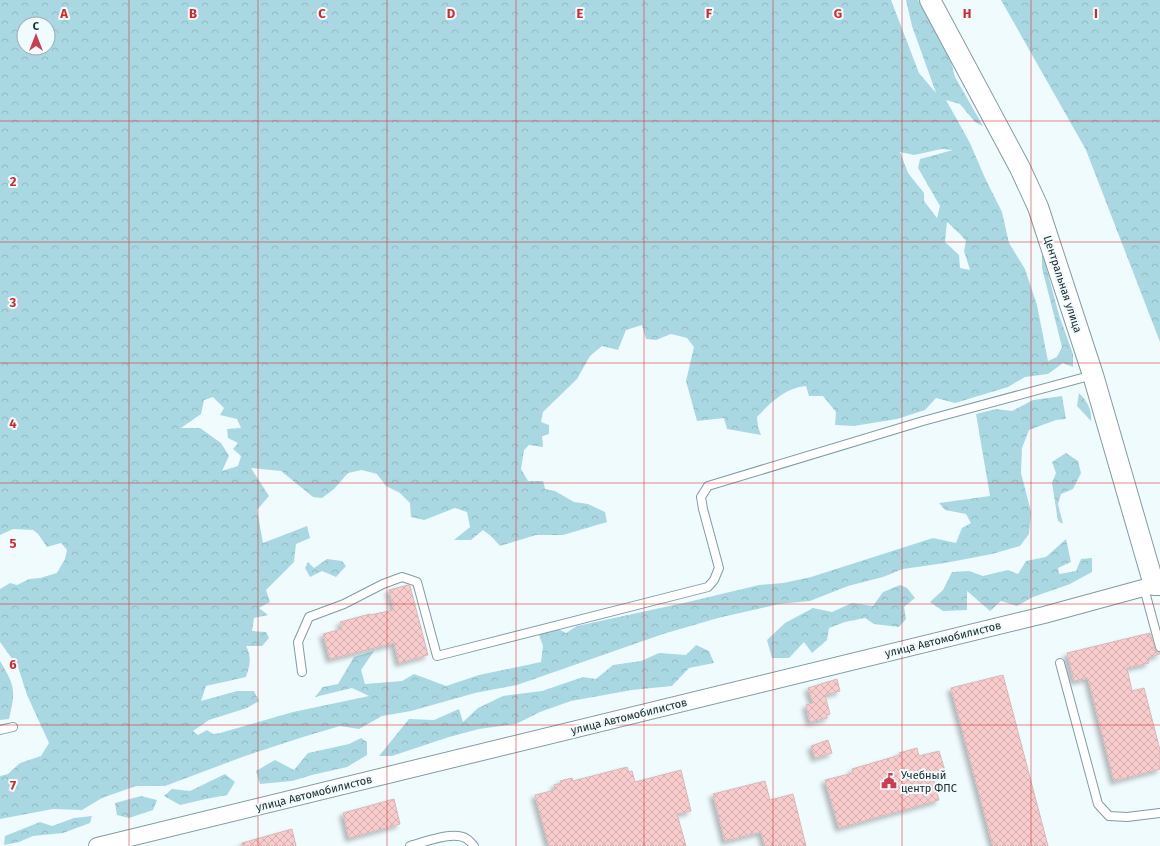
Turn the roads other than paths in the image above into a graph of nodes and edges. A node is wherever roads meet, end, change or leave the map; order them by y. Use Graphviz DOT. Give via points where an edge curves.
graph roads {
  1 [pos="930,0"];
  2 [pos="1093,375"];
  3 [pos="1153,586"];
  4 [pos="1160,647"];
  5 [pos="1060,663"];
  6 [pos="302,672"];
  7 [pos="13,727"];
  8 [pos="0,730"];
  9 [pos="1160,813"];
  10 [pos="116,844"];
  11 [pos="97,846"];
  12 [pos="410,846"];
  13 [pos="474,846"];
  1 -- 2 [label="street, Центральная улица" via="1032,194"];
  2 -- 3 [label="street, Центральная улица"];
  2 -- 6 [label="lane" via="923,421 708,486 701,497 719,568 708,587 437,656 417,582 402,577 309,617 298,642"];
  3 -- 4 [label="lane"];
  3 -- 10 [label="street, улица Автомобилистов"];
  5 -- 9 [label="lane" via="1098,804 1109,816 1127,817"];
  7 -- 8 [label="lane"];
  10 -- 11 [label="street, улица Автомобилистов"];
  12 -- 13 [label="lane" via="446,836 467,839"];
}
